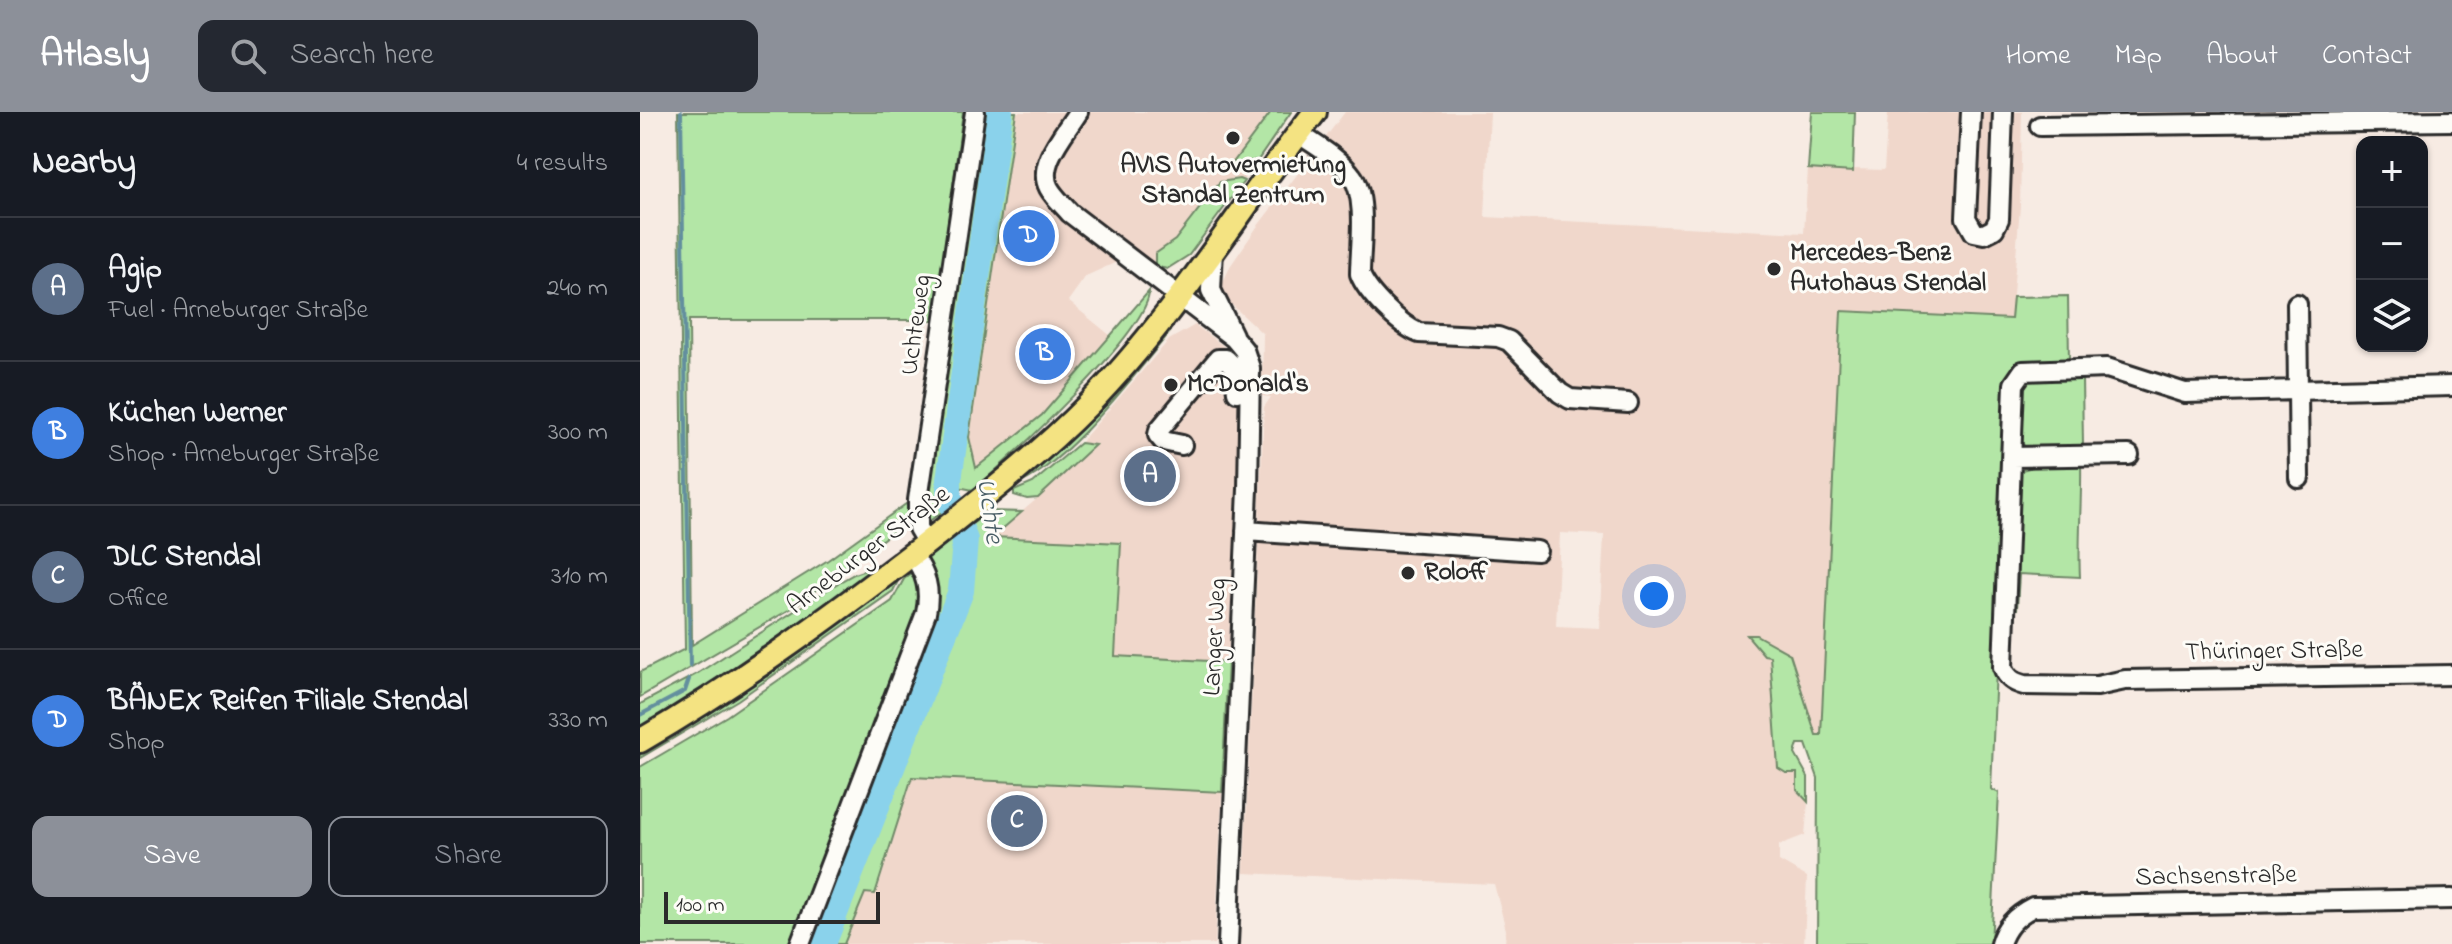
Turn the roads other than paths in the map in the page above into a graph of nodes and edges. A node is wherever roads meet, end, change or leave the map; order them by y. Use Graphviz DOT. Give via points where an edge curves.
graph roads {
  1 [pos="975,112"];
  2 [pos="1078,112"];
  3 [pos="1315,112"];
  4 [pos="1971,112"];
  5 [pos="2003,112"];
  6 [pos="2452,121"];
  7 [pos="2040,126"];
  8 [pos="1298,133"];
  9 [pos="1214,249"];
  10 [pos="1180,295"];
  11 [pos="2297,304"];
  12 [pos="1234,338"];
  13 [pos="2452,386"];
  14 [pos="2298,390"];
  15 [pos="1237,392"];
  16 [pos="1628,403"];
  17 [pos="1182,445"];
  18 [pos="2129,455"];
  19 [pos="2012,457"];
  20 [pos="2299,478"];
  21 [pos="1246,531"];
  22 [pos="925,544"];
  23 [pos="1537,551"];
  24 [pos="2452,675"];
  25 [pos="640,741"];
  26 [pos="2452,899"];
  27 [pos="800,944"];
  28 [pos="1228,944"];
  29 [pos="2000,944"];
  1 -- 22 [label="street, Uchteweg" via="918,500 918,528"];
  2 -- 10 [label="street, Langer Weg" via="1048,161 1049,187 1070,213"];
  3 -- 8 [label="main road, Arneburger Straße"];
  4 -- 5 [label="street" via="1966,218 1969,228 1984,234 1999,219"];
  6 -- 7 [label="street"];
  8 -- 9 [label="main road, Arneburger Straße"];
  8 -- 16 [label="street" via="1354,178 1361,196 1360,274 1364,285 1408,328 1498,337 1509,341 1570,399"];
  9 -- 10 [label="main road, Arneburger Straße"];
  9 -- 12 [label="street, Langer Weg" via="1211,290"];
  10 -- 12 [label="street, Langer Weg"];
  10 -- 22 [label="main road, Arneburger Straße" via="1089,403"];
  11 -- 14 [label="street"];
  12 -- 21 [label="street, Langer Weg" via="1244,350 1251,386"];
  13 -- 14 [label="street"];
  14 -- 19 [label="street" via="2185,393 2107,368 2023,371 2014,384"];
  14 -- 20 [label="street"];
  15 -- 17 [label="street" via="1234,367 1218,359 1159,430 1163,441"];
  18 -- 19 [label="street"];
  19 -- 24 [label="street, Thüringer Straße" via="2003,667 2014,682 2097,686 2125,680"];
  21 -- 23 [label="street"];
  21 -- 28 [label="street, Langer Weg"];
  22 -- 25 [label="main road, Arneburger Straße" via="757,668"];
  22 -- 27 [label="street, Uchteweg" via="926,613"];
  26 -- 29 [label="street, Sachsenstraße" via="2033,907 2018,915"];
}
